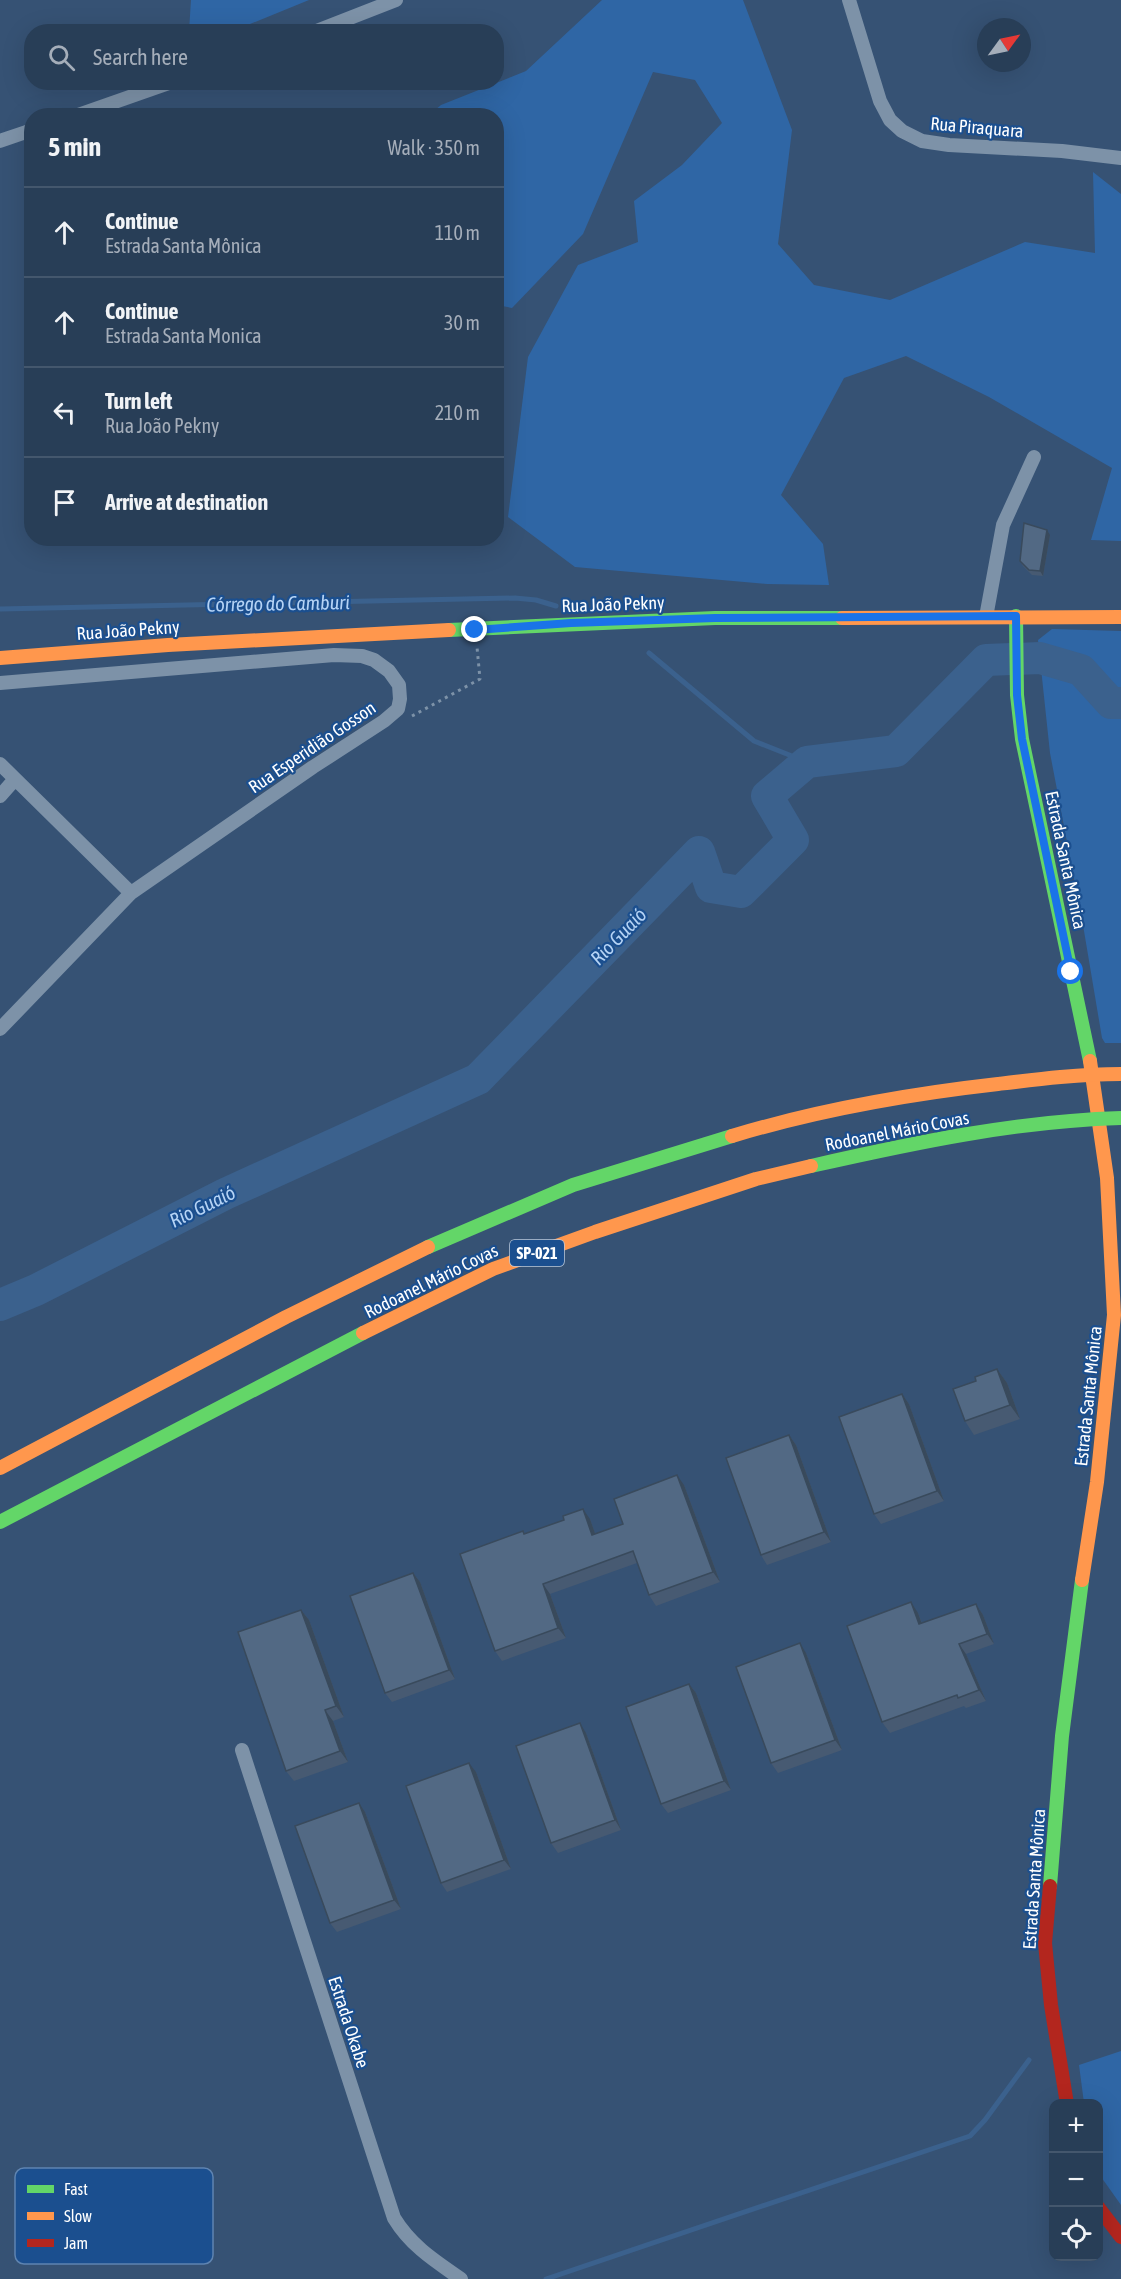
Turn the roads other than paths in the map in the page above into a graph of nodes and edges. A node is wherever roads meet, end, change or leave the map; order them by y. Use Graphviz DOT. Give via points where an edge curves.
graph roads {
  1 [pos="396,0"];
  2 [pos="849,0"];
  3 [pos="334,24"];
  4 [pos="149,90"];
  5 [pos="98,108"];
  6 [pos="24,133"];
  7 [pos="0,141"];
  8 [pos="1121,158"];
  9 [pos="1035,457"];
  10 [pos="1016,616"];
  11 [pos="986,617"];
  12 [pos="1121,617"];
  13 [pos="0,658"];
  14 [pos="0,683"];
  15 [pos="0,764"];
  16 [pos="15,779"];
  17 [pos="0,796"];
  18 [pos="131,893"];
  19 [pos="0,1029"];
  20 [pos="1121,1074"];
  21 [pos="1121,1118"];
  22 [pos="0,1468"];
  23 [pos="0,1522"];
  24 [pos="242,1750"];
  25 [pos="1066,2099"];
  26 [pos="1103,2214"];
  27 [pos="1121,2237"];
  28 [pos="461,2279"];
  1 -- 3 [label="street"];
  2 -- 8 [label="street, Rua Piraquara" via="880,101 890,120 902,131 922,141 949,145"];
  4 -- 5 [label="street"];
  6 -- 7 [label="street"];
  9 -- 11 [label="street" via="1003,525"];
  10 -- 11 [label="main road, Rua João Pekny"];
  10 -- 12 [label="main road, Rua João Pekny"];
  10 -- 25 [label="main road, Estrada Santa Mônica" via="1022,739 1088,1050 1107,1178 1114,1315 1097,1482 1062,1736 1045,1943"];
  11 -- 13 [label="main road, Rua João Pekny" via="571,623"];
  14 -- 18 [label="street, Rua Esperidião Gosson" via="334,655 374,660 399,685 398,709 384,721"];
  15 -- 16 [label="street"];
  16 -- 17 [label="street"];
  16 -- 18 [label="street"];
  18 -- 19 [label="street, Rua Esperidião Gosson"];
  20 -- 22 [label="main road, Rodoanel Mário Covas / SP-021, bridge" via="1086,1074 946,1090 856,1106 748,1131 573,1185 434,1245 286,1317"];
  21 -- 23 [label="main road, Rodoanel Mário Covas / SP-021, bridge" via="926,1140 756,1179 493,1269"];
  24 -- 28 [label="street, Estrada Okabe" via="394,2218 420,2250"];
  26 -- 27 [label="main road"];
}
